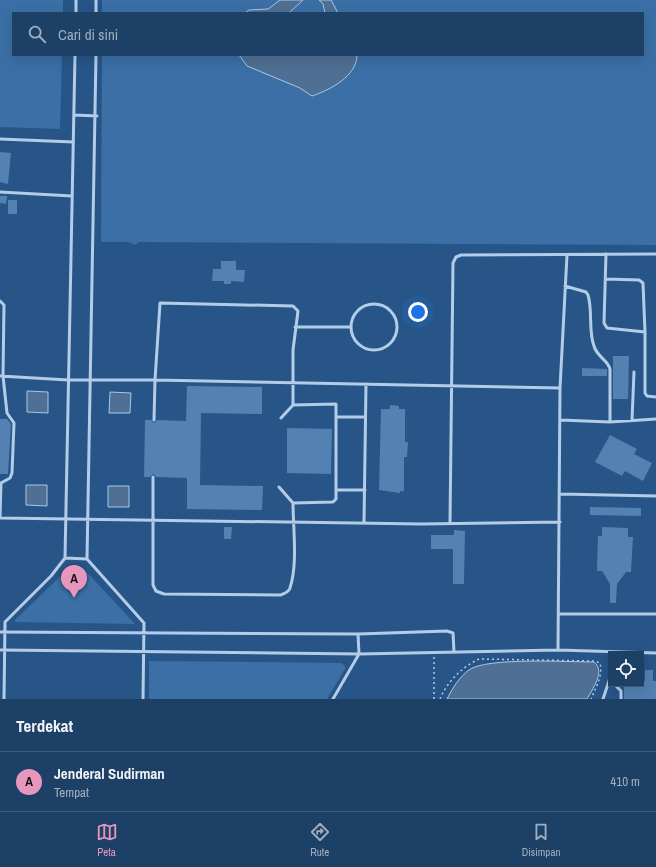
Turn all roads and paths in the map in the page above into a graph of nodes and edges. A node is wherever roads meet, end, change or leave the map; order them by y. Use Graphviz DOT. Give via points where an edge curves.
graph roads {
  1 [pos="76,0"];
  2 [pos="96,0"];
  3 [pos="76,12"];
  4 [pos="96,12"];
  5 [pos="75,56"];
  6 [pos="96,56"];
  7 [pos="74,115"];
  8 [pos="96,116"];
  9 [pos="0,139"];
  10 [pos="73,142"];
  11 [pos="0,192"];
  12 [pos="72,196"];
  13 [pos="606,254"];
  14 [pos="656,254"];
  15 [pos="566,255"];
  16 [pos="606,279"];
  17 [pos="565,286"];
  18 [pos="0,301"];
  19 [pos="294,327"];
  20 [pos="351,327"];
  21 [pos="644,332"];
  22 [pos="634,372"];
  23 [pos="2,376"];
  24 [pos="68,380"];
  25 [pos="90,380"];
  26 [pos="155,380"];
  27 [pos="293,383"];
  28 [pos="366,384"];
  29 [pos="452,385"];
  30 [pos="560,388"];
  31 [pos="656,397"];
  32 [pos="293,405"];
  33 [pos="336,417"];
  34 [pos="365,417"];
  35 [pos="281,418"];
  36 [pos="656,419"];
  37 [pos="154,420"];
  38 [pos="560,420"];
  39 [pos="632,420"];
  40 [pos="610,422"];
  41 [pos="153,477"];
  42 [pos="279,487"];
  43 [pos="336,490"];
  44 [pos="365,490"];
  45 [pos="560,494"];
  46 [pos="656,496"];
  47 [pos="293,503"];
  48 [pos="0,518"];
  49 [pos="66,518"];
  50 [pos="88,519"];
  51 [pos="152,520"];
  52 [pos="293,522"];
  53 [pos="560,522"];
  54 [pos="364,523"];
  55 [pos="450,524"];
  56 [pos="65,558"];
  57 [pos="87,559"];
  58 [pos="559,614"];
  59 [pos="656,614"];
  60 [pos="2,632"];
  61 [pos="145,633"];
  62 [pos="358,634"];
  63 [pos="0,650"];
  64 [pos="4,650"];
  65 [pos="558,650"];
  66 [pos="434,652"];
  67 [pos="454,652"];
  68 [pos="608,652"];
  69 [pos="144,653"];
  70 [pos="644,653"];
  71 [pos="656,653"];
  72 [pos="359,654"];
  73 [pos="608,685"];
  74 [pos="617,687"];
  75 [pos="4,699"];
  76 [pos="143,699"];
  77 [pos="333,699"];
  78 [pos="434,699"];
  79 [pos="440,699"];
  80 [pos="591,699"];
  81 [pos="603,699"];
  82 [pos="621,699"];
  1 -- 3 [label="lane"];
  2 -- 4 [label="lane"];
  5 -- 7 [label="lane"];
  6 -- 8 [label="lane"];
  7 -- 8 [label="lane"];
  7 -- 10 [label="lane"];
  8 -- 25 [label="lane"];
  9 -- 10 [label="lane"];
  10 -- 12 [label="lane"];
  11 -- 12 [label="lane"];
  12 -- 24 [label="lane"];
  13 -- 14 [label="lane"];
  13 -- 15 [label="lane"];
  13 -- 16 [label="lane"];
  15 -- 17 [label="lane"];
  15 -- 29 [label="lane" via="456,257 453,263"];
  16 -- 21 [label="lane" via="639,280 643,283"];
  16 -- 21 [label="lane" via="605,326"];
  17 -- 30 [label="lane"];
  17 -- 40 [label="lane" via="586,292 588,295 593,345 610,369"];
  18 -- 23 [label="lane" via="4,305"];
  19 -- 20 [label="lane"];
  19 -- 26 [label="lane" via="298,311 293,306 162,302 159,306"];
  19 -- 27 [label="lane"];
  20 -- 20 [label="lane" via="357,312 372,304 388,308 397,322 397,331 391,342 381,349 372,350 357,342"];
  21 -- 31 [label="lane" via="645,393 647,396"];
  22 -- 39 [label="lane"];
  23 -- 24 [label="lane"];
  23 -- 48 [label="lane" via="7,413 14,423 12,473 10,478 0,483"];
  24 -- 25 [label="lane"];
  24 -- 49 [label="lane"];
  25 -- 26 [label="lane"];
  25 -- 50 [label="lane"];
  26 -- 27 [label="lane"];
  26 -- 37 [label="lane"];
  27 -- 28 [label="lane"];
  27 -- 32 [label="lane"];
  28 -- 29 [label="lane"];
  28 -- 34 [label="lane"];
  29 -- 30 [label="lane"];
  29 -- 55 [label="lane"];
  30 -- 38 [label="lane"];
  32 -- 33 [label="lane" via="335,403"];
  32 -- 35 [label="lane"];
  33 -- 34 [label="lane"];
  33 -- 43 [label="lane"];
  34 -- 44 [label="lane"];
  36 -- 39 [label="lane"];
  38 -- 40 [label="lane"];
  38 -- 45 [label="lane"];
  39 -- 40 [label="lane"];
  41 -- 51 [label="lane"];
  42 -- 47 [label="lane"];
  43 -- 44 [label="lane"];
  43 -- 47 [label="lane" via="336,499 333,502"];
  44 -- 54 [label="lane"];
  45 -- 46 [label="lane"];
  45 -- 53 [label="lane"];
  47 -- 52 [label="lane"];
  48 -- 49 [label="lane"];
  49 -- 50 [label="lane"];
  49 -- 56 [label="lane"];
  50 -- 51 [label="lane"];
  50 -- 57 [label="lane"];
  51 -- 52 [label="lane"];
  51 -- 52 [label="lane" via="153,585 156,591 164,594 287,593 293,568"];
  52 -- 54 [label="lane"];
  53 -- 55 [label="lane"];
  53 -- 58 [label="lane"];
  54 -- 55 [label="lane"];
  56 -- 57 [label="lane"];
  56 -- 60 [label="lane" via="51,576 7,618"];
  57 -- 61 [label="lane" via="142,619"];
  58 -- 59 [label="lane"];
  58 -- 65 [label="lane"];
  60 -- 61 [label="lane"];
  60 -- 64 [label="lane"];
  61 -- 62 [label="lane"];
  61 -- 69 [label="lane"];
  62 -- 67 [label="lane" via="450,631 454,637"];
  62 -- 72 [label="lane"];
  63 -- 64 [label="lane"];
  64 -- 69 [label="lane"];
  64 -- 75 [label="lane"];
  65 -- 67 [label="lane"];
  65 -- 68 [label="lane"];
  66 -- 67 [label="lane"];
  66 -- 72 [label="lane"];
  66 -- 78 [label="path"];
  69 -- 72 [label="lane"];
  69 -- 76 [label="lane"];
  70 -- 71 [label="lane"];
  72 -- 77 [label="lane"];
  73 -- 81 [label="lane"];
  74 -- 82 [label="lane" via="621,691"];
  79 -- 80 [label="path" via="445,687 469,664 479,659 600,663 600,679"];
}
